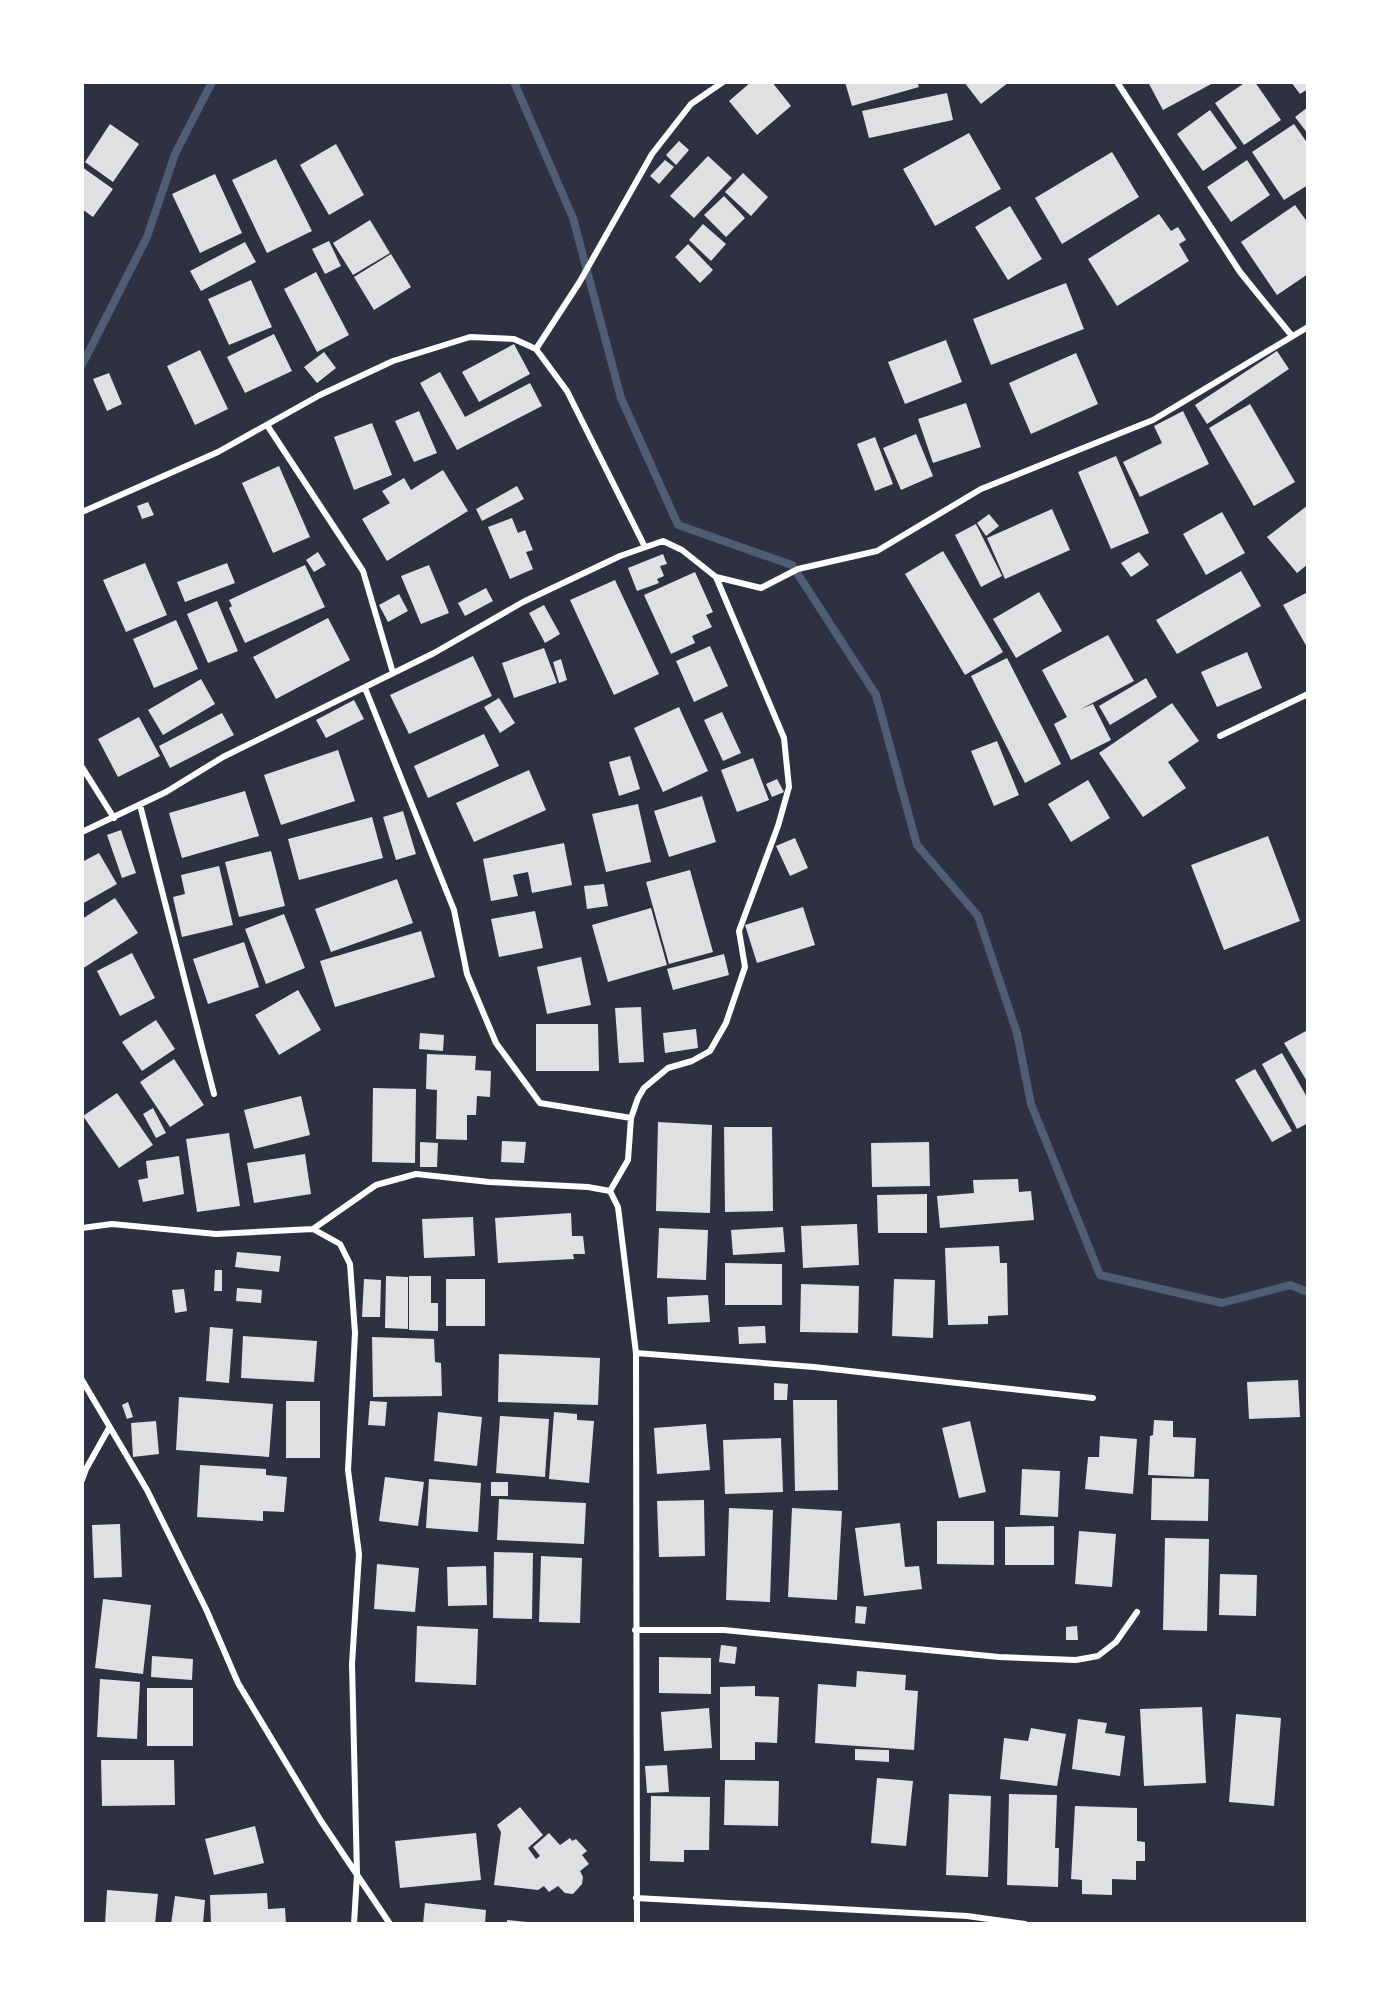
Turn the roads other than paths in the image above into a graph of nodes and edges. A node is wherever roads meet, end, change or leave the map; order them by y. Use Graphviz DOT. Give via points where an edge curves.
graph roads {
  1 [pos="723,82"];
  2 [pos="1117,82"];
  3 [pos="1308,327"];
  4 [pos="1292,336"];
  5 [pos="536,349"];
  6 [pos="267,424"];
  7 [pos="83,509"];
  8 [pos="645,547"];
  9 [pos="717,577"];
  10 [pos="393,673"];
  11 [pos="365,688"];
  12 [pos="1308,694"];
  13 [pos="1220,736"];
  14 [pos="82,767"];
  15 [pos="140,805"];
  16 [pos="114,818"];
  17 [pos="82,832"];
  18 [pos="214,1094"];
  19 [pos="631,1119"];
  20 [pos="610,1191"];
  21 [pos="82,1228"];
  22 [pos="313,1229"];
  23 [pos="636,1353"];
  24 [pos="82,1380"];
  25 [pos="1093,1398"];
  26 [pos="109,1428"];
  27 [pos="82,1480"];
  28 [pos="1137,1612"];
  29 [pos="635,1630"];
  30 [pos="357,1874"];
  31 [pos="636,1898"];
  32 [pos="354,1923"];
  33 [pos="390,1923"];
  34 [pos="637,1923"];
  35 [pos="1025,1923"];
  1 -- 5 [label="street" via="691,104 652,154 579,283"];
  2 -- 4 [label="street" via="1240,272"];
  3 -- 4 [label="street"];
  4 -- 9 [label="street" via="1153,420 981,489 877,550 798,569 761,588"];
  5 -- 6 [label="street" via="514,339 470,337 393,362"];
  5 -- 8 [label="street" via="567,391"];
  6 -- 7 [label="street" via="218,453"];
  6 -- 10 [label="street" via="363,571"];
  8 -- 9 [label="street" via="663,541 682,550"];
  8 -- 10 [label="street" via="524,602"];
  9 -- 19 [label="street" via="784,738 789,787 740,931 745,967 726,1023 710,1051 668,1068 644,1088"];
  10 -- 11 [label="street"];
  11 -- 15 [label="street" via="223,757"];
  11 -- 19 [label="street" via="454,910 467,974 496,1043 540,1103"];
  12 -- 13 [label="street"];
  14 -- 16 [label="street"];
  15 -- 16 [label="street"];
  15 -- 18 [label="street"];
  16 -- 17 [label="street"];
  19 -- 20 [label="street" via="628,1160"];
  20 -- 22 [label="street" via="416,1174 376,1185"];
  20 -- 23 [label="street" via="618,1207"];
  21 -- 22 [label="street" via="112,1224 216,1233"];
  22 -- 30 [label="street" via="340,1244 350,1264 356,1333 348,1470 359,1554 352,1664"];
  23 -- 25 [label="street" via="814,1367"];
  23 -- 29 [label="street"];
  24 -- 26 [label="street"];
  26 -- 27 [label="street"];
  26 -- 30 [label="street" via="147,1490 238,1683"];
  28 -- 29 [label="street" via="1116,1642 1098,1656 1076,1660 988,1656 724,1630"];
  29 -- 31 [label="street"];
  30 -- 32 [label="street"];
  30 -- 33 [label="street"];
  31 -- 34 [label="street"];
  31 -- 35 [label="street" via="967,1916"];
}
